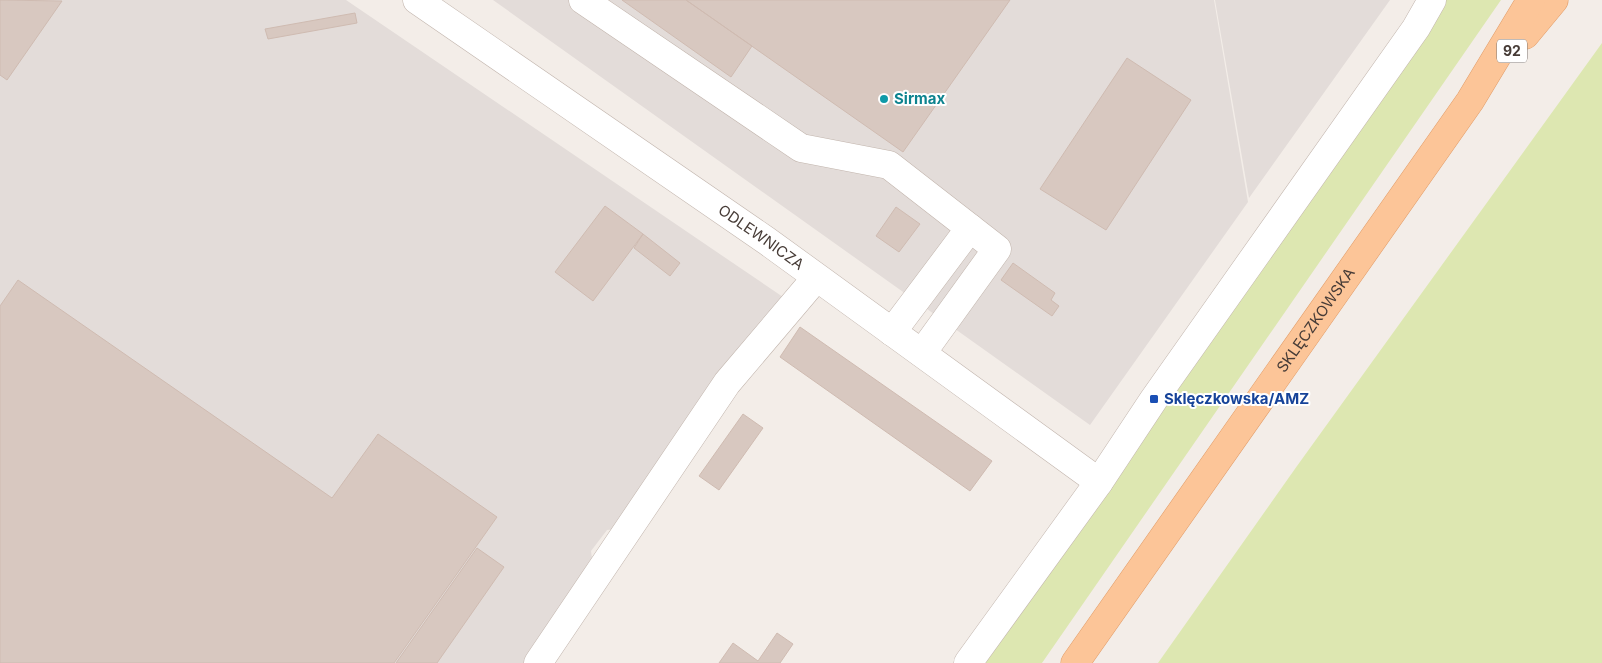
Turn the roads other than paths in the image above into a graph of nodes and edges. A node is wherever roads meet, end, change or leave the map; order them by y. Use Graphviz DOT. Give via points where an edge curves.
graph roads {
  1 [pos="417,0"];
  2 [pos="583,0"];
  3 [pos="1432,0"];
  4 [pos="1531,0"];
  5 [pos="1554,0"];
  6 [pos="1470,101"];
  7 [pos="970,228"];
  8 [pos="816,278"];
  9 [pos="892,332"];
  10 [pos="922,354"];
  11 [pos="1099,482"];
  12 [pos="538,663"];
  13 [pos="968,663"];
  14 [pos="1075,663"];
  1 -- 8 [label="street, ODLEWNICZA"];
  2 -- 7 [label="street" via="801,148 888,165"];
  3 -- 11 [label="street" via="1416,28"];
  4 -- 6 [label="main road, SKLĘCZKOWSKA / 92"];
  5 -- 6 [label="main road, SKLĘCZKOWSKA / 92"];
  6 -- 14 [label="main road, SKLĘCZKOWSKA / 92"];
  7 -- 9 [label="street"];
  7 -- 10 [label="street" via="997,249"];
  8 -- 9 [label="street, ODLEWNICZA"];
  8 -- 12 [label="street" via="728,383"];
  9 -- 10 [label="street, ODLEWNICZA"];
  10 -- 11 [label="street, ODLEWNICZA"];
  11 -- 13 [label="street"];
}
